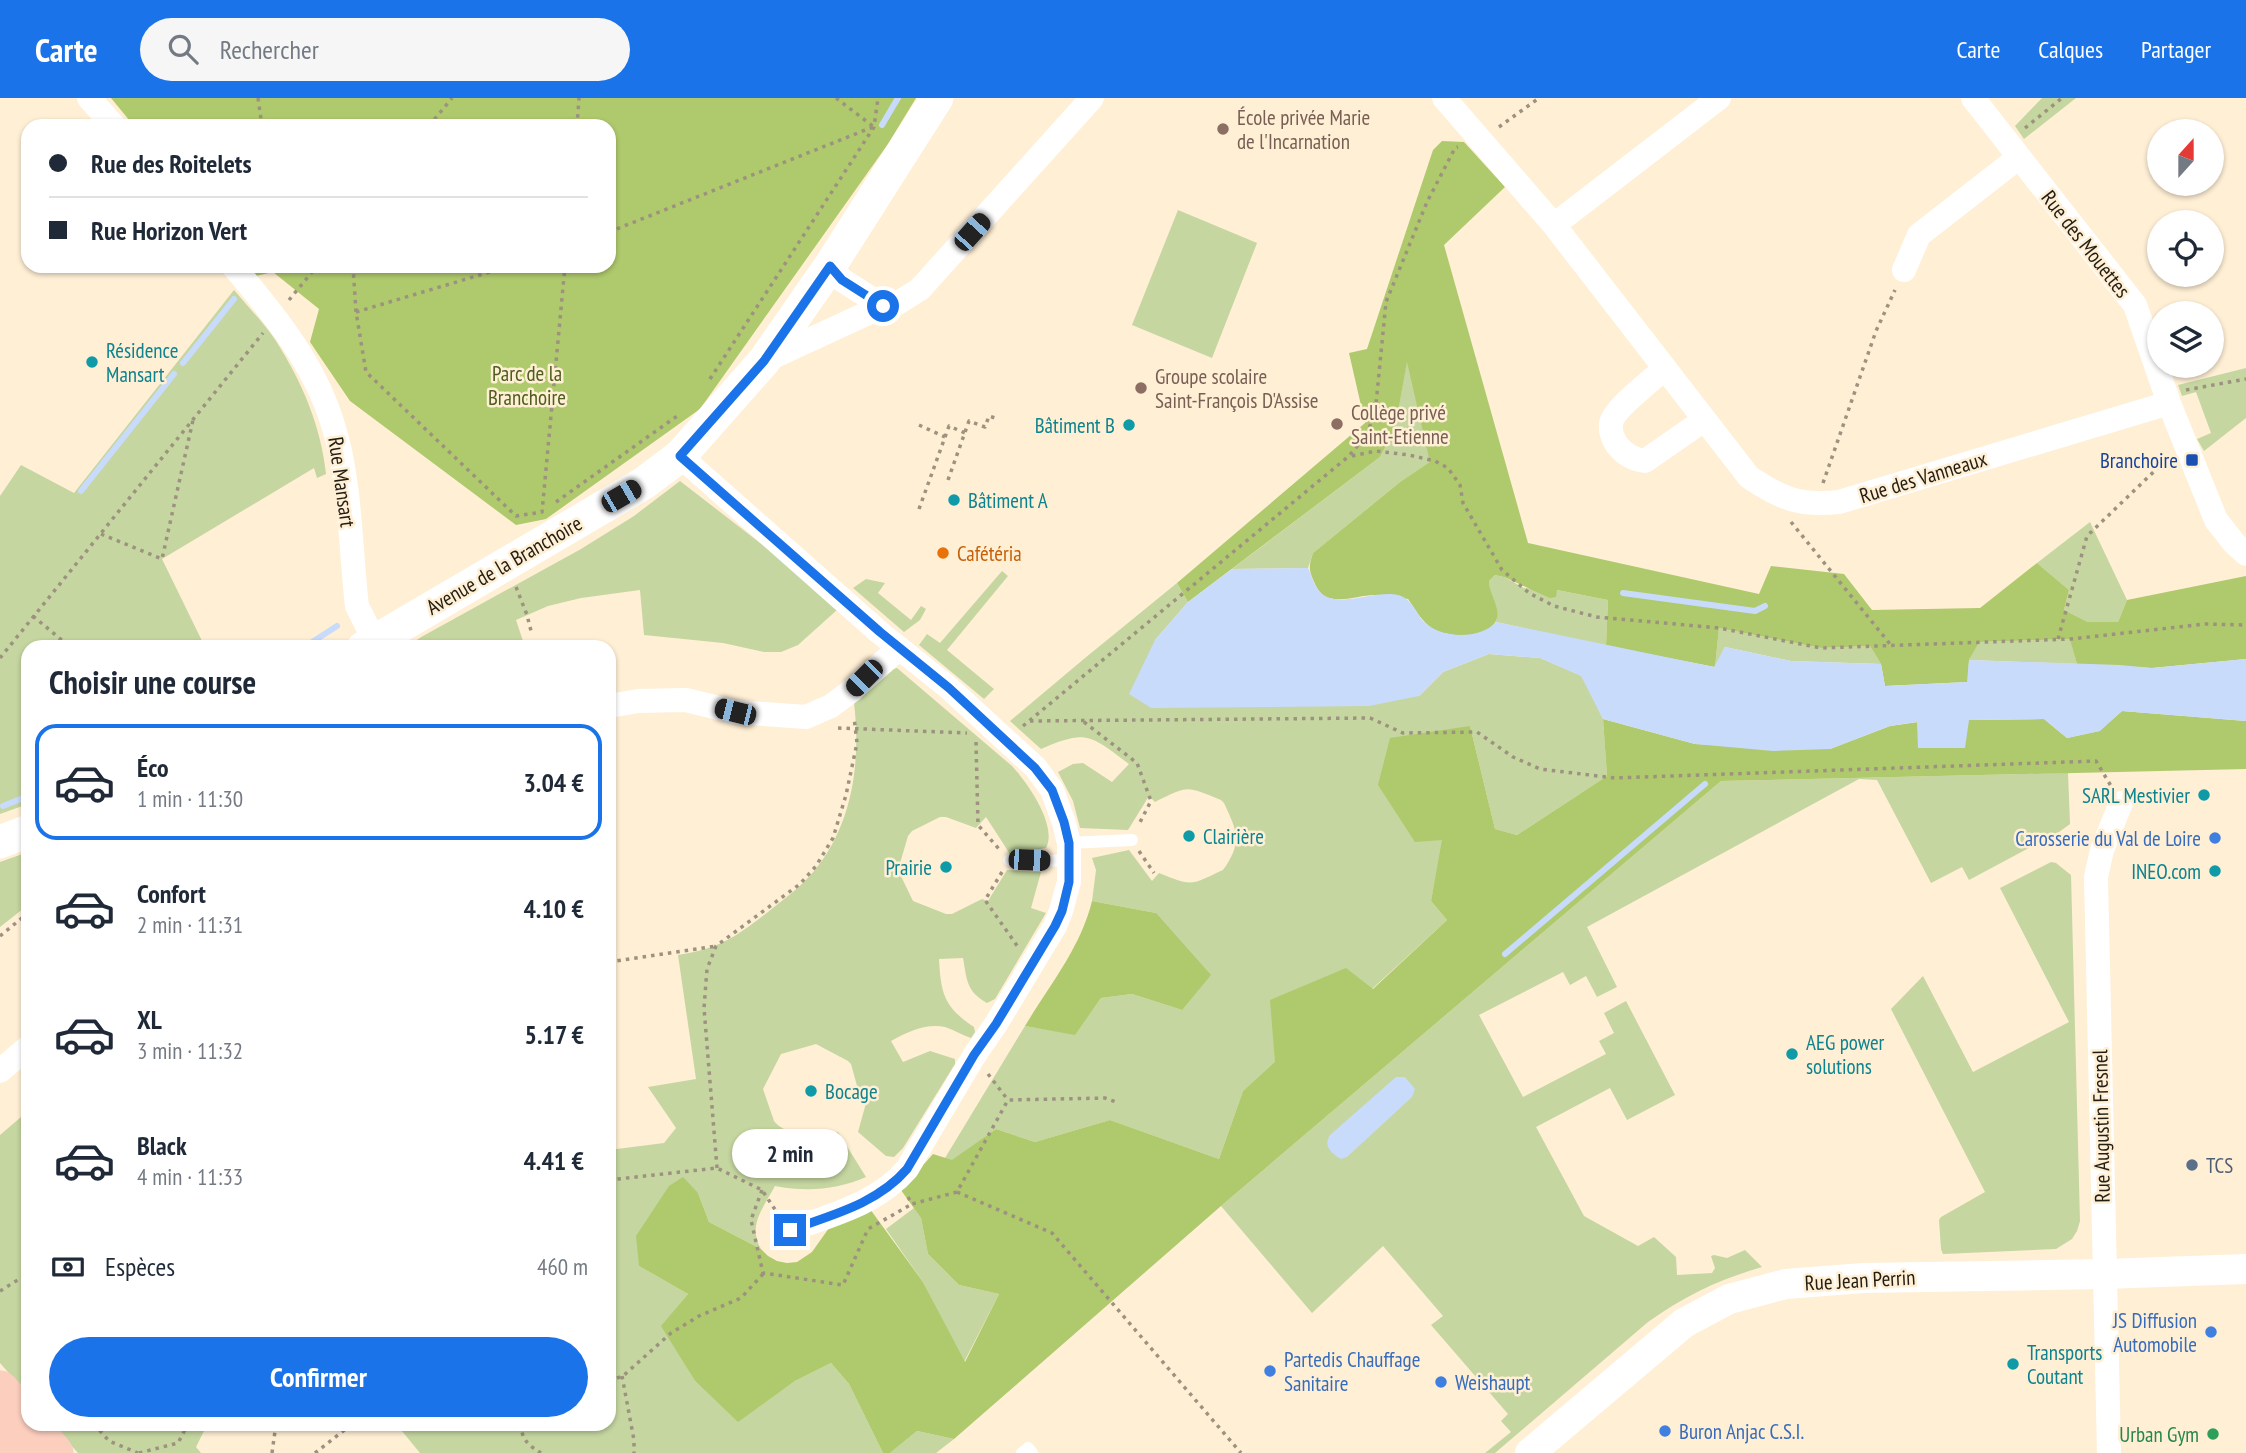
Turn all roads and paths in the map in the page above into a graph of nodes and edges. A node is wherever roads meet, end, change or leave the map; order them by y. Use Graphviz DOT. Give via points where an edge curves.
graph roads {
  1 [pos="89,98"];
  2 [pos="258,98"];
  3 [pos="452,98"];
  4 [pos="579,98"];
  5 [pos="836,98"];
  6 [pos="878,98"];
  7 [pos="937,98"];
  8 [pos="1092,98"];
  9 [pos="1444,98"];
  10 [pos="1539,98"];
  11 [pos="1719,98"];
  12 [pos="1973,98"];
  13 [pos="2062,98"];
  14 [pos="108,119"];
  15 [pos="261,119"];
  16 [pos="435,119"];
  17 [pos="578,119"];
  18 [pos="874,127"];
  19 [pos="1481,140"];
  20 [pos="2012,150"];
  21 [pos="1554,225"];
  22 [pos="616,229"];
  23 [pos="830,266"];
  24 [pos="1904,270"];
  25 [pos="239,273"];
  26 [pos="311,273"];
  27 [pos="353,273"];
  28 [pos="487,273"];
  29 [pos="564,273"];
  30 [pos="883,306"];
  31 [pos="356,312"];
  32 [pos="275,317"];
  33 [pos="764,361"];
  34 [pos="1664,369"];
  35 [pos="2246,379"];
  36 [pos="717,393"];
  37 [pos="2167,399"];
  38 [pos="684,411"];
  39 [pos="995,418"];
  40 [pos="193,419"];
  41 [pos="1704,420"];
  42 [pos="919,425"];
  43 [pos="965,433"];
  44 [pos="945,437"];
  45 [pos="2185,442"];
  46 [pos="680,456"];
  47 [pos="1349,456"];
  48 [pos="948,480"];
  49 [pos="1805,503"];
  50 [pos="919,509"];
  51 [pos="542,512"];
  52 [pos="101,534"];
  53 [pos="2246,554"];
  54 [pos="513,578"];
  55 [pos="33,617"];
  56 [pos="2246,625"];
  57 [pos="532,635"];
  58 [pos="2058,639"];
  59 [pos="61,640"];
  60 [pos="373,640"];
  61 [pos="382,640"];
  62 [pos="1891,645"];
  63 [pos="899,648"];
  64 [pos="0,658"];
  65 [pos="852,691"];
  66 [pos="616,705"];
  67 [pos="1082,720"];
  68 [pos="1030,721"];
  69 [pos="831,728"];
  70 [pos="855,729"];
  71 [pos="1003,739"];
  72 [pos="2121,803"];
  73 [pos="21,834"];
  74 [pos="1132,840"];
  75 [pos="0,842"];
  76 [pos="1069,852"];
  77 [pos="1009,860"];
  78 [pos="1154,873"];
  79 [pos="21,919"];
  80 [pos="0,936"];
  81 [pos="716,946"];
  82 [pos="616,961"];
  83 [pos="21,1053"];
  84 [pos="974,1055"];
  85 [pos="0,1071"];
  86 [pos="1008,1100"];
  87 [pos="1116,1102"];
  88 [pos="717,1168"];
  89 [pos="616,1179"];
  90 [pos="898,1180"];
  91 [pos="762,1191"];
  92 [pos="957,1192"];
  93 [pos="912,1204"];
  94 [pos="790,1230"];
  95 [pos="2246,1269"];
  96 [pos="763,1273"];
  97 [pos="2104,1274"];
  98 [pos="21,1278"];
  99 [pos="0,1291"];
  100 [pos="622,1377"];
  101 [pos="616,1379"];
  102 [pos="0,1389"];
  103 [pos="21,1414"];
  104 [pos="0,1430"];
  105 [pos="36,1431"];
  106 [pos="100,1431"];
  107 [pos="184,1431"];
  108 [pos="275,1431"];
  109 [pos="343,1431"];
  110 [pos="521,1431"];
  111 [pos="20,1453"];
  112 [pos="55,1453"];
  113 [pos="139,1453"];
  114 [pos="272,1453"];
  115 [pos="316,1453"];
  116 [pos="541,1453"];
  117 [pos="634,1453"];
  118 [pos="1022,1453"];
  119 [pos="1032,1453"];
  120 [pos="1241,1453"];
  121 [pos="1530,1453"];
  122 [pos="2109,1453"];
  1 -- 14 [label="street"];
  2 -- 15 [label="path"];
  3 -- 16 [label="path"];
  4 -- 17 [label="path"];
  5 -- 18 [label="path"];
  6 -- 18 [label="path"];
  7 -- 23 [label="main road"];
  8 -- 30 [label="street" via="920,289 898,303"];
  9 -- 19 [label="street"];
  10 -- 19 [label="path"];
  11 -- 21 [label="street"];
  12 -- 20 [label="street, Rue des Mouettes"];
  13 -- 20 [label="path"];
  18 -- 22 [label="path"];
  18 -- 36 [label="path"];
  19 -- 21 [label="street"];
  19 -- 47 [label="path" via="1455,148 1427,202 1386,302 1376,404 1368,433"];
  20 -- 24 [label="street" via="1919,235"];
  20 -- 37 [label="street, Rue des Mouettes" via="2135,305"];
  21 -- 34 [label="street"];
  23 -- 30 [label="street" via="842,280"];
  23 -- 33 [label="main road"];
  24 -- 49 [label="path"];
  25 -- 32 [label="street, Rue Mansart"];
  26 -- 32 [label="path"];
  27 -- 31 [label="path"];
  28 -- 31 [label="path"];
  29 -- 51 [label="path"];
  30 -- 33 [label="street"];
  31 -- 51 [label="path" via="366,372 516,516"];
  32 -- 40 [label="path"];
  32 -- 60 [label="street, Rue Mansart" via="313,378 333,424 358,606"];
  33 -- 36 [label="main road"];
  34 -- 41 [label="street"];
  34 -- 41 [label="street" via="1610,422 1619,447 1631,458 1645,461"];
  35 -- 37 [label="path"];
  36 -- 46 [label="main road, Avenue de la Branchoire"];
  37 -- 45 [label="street, Rue des Mouettes"];
  37 -- 49 [label="street, Rue des Vanneaux" via="1895,487 1839,502"];
  38 -- 51 [label="path"];
  39 -- 43 [label="path" via="989,415 985,427 969,421"];
  40 -- 52 [label="path"];
  40 -- 52 [label="path" via="162,559"];
  41 -- 49 [label="street" via="1749,477 1773,493"];
  42 -- 44 [label="path"];
  43 -- 44 [label="path" via="949,426"];
  43 -- 48 [label="path"];
  44 -- 50 [label="path"];
  45 -- 53 [label="street, Rue des Mouettes" via="2216,520"];
  45 -- 58 [label="path" via="2087,536"];
  46 -- 61 [label="main road, Avenue de la Branchoire" via="644,483"];
  46 -- 63 [label="street"];
  47 -- 62 [label="path" via="1376,451 1435,461 1448,468 1502,570 1529,593 1554,606 1597,617 1719,628 1821,648"];
  47 -- 68 [label="path"];
  49 -- 62 [label="path" via="1788,519"];
  52 -- 55 [label="path"];
  54 -- 57 [label="path"];
  55 -- 59 [label="path"];
  55 -- 64 [label="path"];
  56 -- 58 [label="path" via="2205,624"];
  58 -- 62 [label="path"];
  63 -- 65 [label="street"];
  63 -- 71 [label="street"];
  65 -- 66 [label="street" via="806,717 735,712 685,699"];
  65 -- 70 [label="path"];
  67 -- 68 [label="path"];
  67 -- 72 [label="path" via="1370,718 1403,733 1477,732 1513,757 1541,769 1615,778 2096,761"];
  67 -- 74 [label="path" via="1137,763 1151,801"];
  68 -- 71 [label="path"];
  69 -- 70 [label="path"];
  70 -- 71 [label="path" via="976,733"];
  70 -- 81 [label="path" via="857,743 846,795 833,838 816,866 800,884"];
  71 -- 76 [label="street" via="1052,790"];
  72 -- 97 [label="street, Rue Augustin Fresnel" via="2096,877"];
  73 -- 75 [label="main road"];
  74 -- 76 [label="lane"];
  74 -- 78 [label="path"];
  76 -- 77 [label="lane"];
  76 -- 84 [label="street" via="1069,882 1050,937"];
  79 -- 80 [label="path"];
  81 -- 82 [label="path"];
  81 -- 88 [label="path" via="706,970 704,1008"];
  83 -- 85 [label="street"];
  84 -- 86 [label="path"];
  84 -- 90 [label="street"];
  86 -- 87 [label="path" via="1105,1098"];
  86 -- 92 [label="path"];
  88 -- 89 [label="path"];
  88 -- 91 [label="path"];
  90 -- 93 [label="path"];
  90 -- 94 [label="street" via="856,1206"];
  91 -- 94 [label="path"];
  91 -- 96 [label="path" via="751,1220"];
  92 -- 93 [label="path"];
  92 -- 120 [label="path" via="1052,1233"];
  93 -- 96 [label="path" via="868,1229 843,1285"];
  95 -- 97 [label="street, Rue Jean Perrin"];
  96 -- 100 [label="path" via="741,1298 671,1333"];
  97 -- 121 [label="street, Rue Jean Perrin" via="1863,1278 1786,1284 1728,1299 1684,1323"];
  97 -- 122 [label="street, Rue Augustin Fresnel"];
  98 -- 99 [label="path"];
  100 -- 101 [label="path"];
  100 -- 117 [label="path"];
  102 -- 103 [label="main road"];
  104 -- 111 [label="main road"];
  105 -- 112 [label="main road"];
  106 -- 113 [label="path" via="109,1441"];
  107 -- 113 [label="path" via="177,1443"];
  108 -- 114 [label="path"];
  109 -- 115 [label="path"];
  110 -- 116 [label="path"];
  118 -- 119 [label="lane" via="1028,1448"];
}
